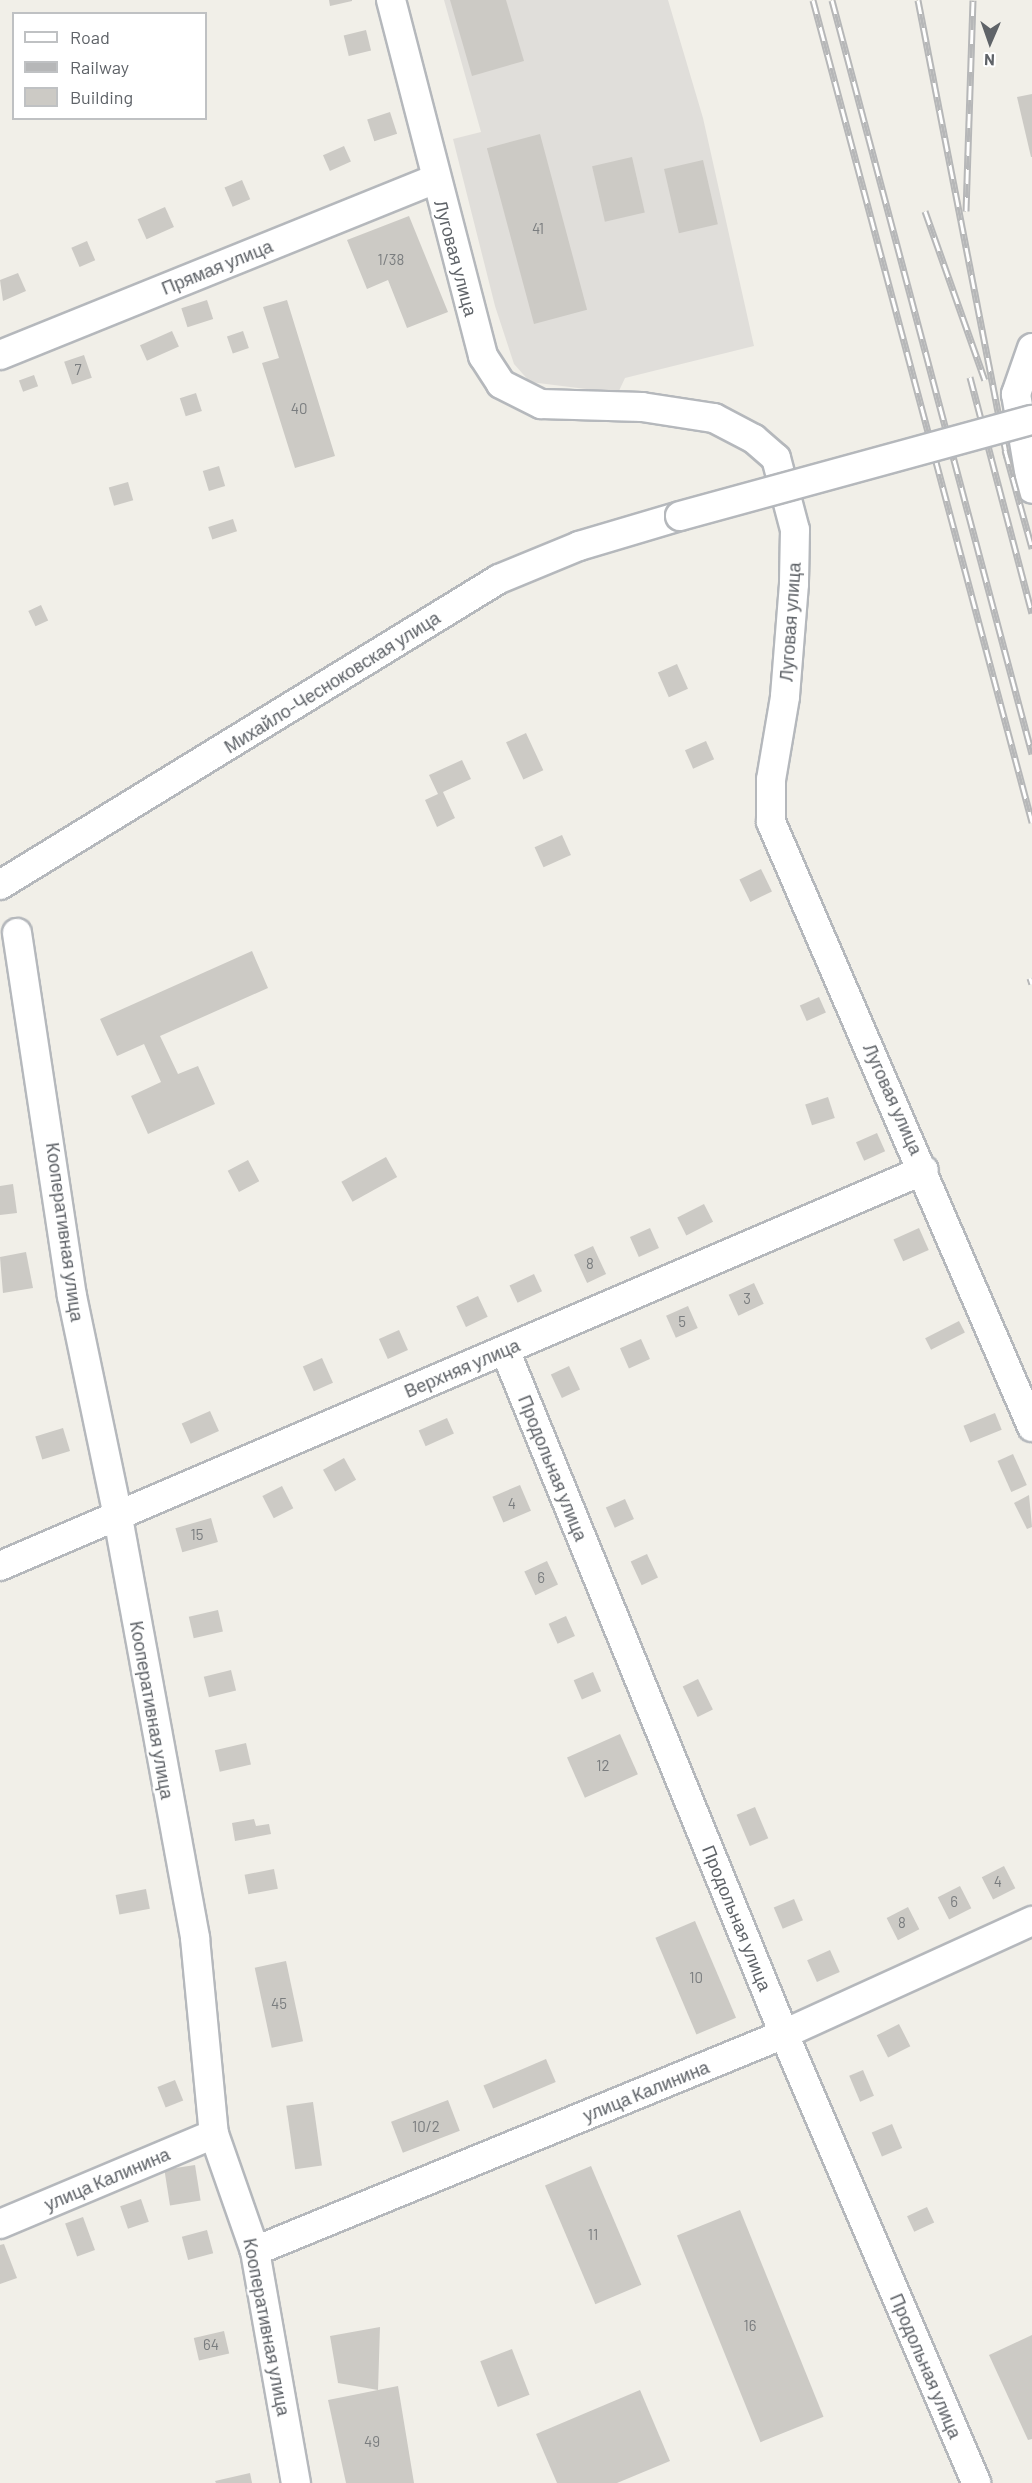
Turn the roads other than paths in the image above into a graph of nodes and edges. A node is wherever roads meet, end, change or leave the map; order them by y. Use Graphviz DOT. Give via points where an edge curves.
graph roads {
  1 [pos="391,0"];
  2 [pos="435,178"];
  3 [pos="1032,348"];
  4 [pos="0,355"];
  5 [pos="1032,420"];
  6 [pos="1032,489"];
  7 [pos="0,885"];
  8 [pos="17,933"];
  9 [pos="924,1170"];
  10 [pos="505,1350"];
  11 [pos="1032,1427"];
  12 [pos="117,1512"];
  13 [pos="0,1566"];
  14 [pos="1032,1921"];
  15 [pos="784,2034"];
  16 [pos="214,2134"];
  17 [pos="0,2224"];
  18 [pos="255,2251"];
  19 [pos="296,2483"];
  20 [pos="976,2483"];
  1 -- 2 [label="street, Луговая улица"];
  2 -- 4 [label="street, Прямая улица"];
  2 -- 9 [label="street, Луговая улица" via="483,356 501,384 541,404 642,407 714,418 754,439 776,458 795,530 785,697 771,780 771,822"];
  3 -- 6 [label="street" via="1016,394"];
  5 -- 7 [label="street, Михайло-Чесноковская улица, bridge" via="579,546 500,579"];
  8 -- 12 [label="street, Кооперативная улица" via="72,1296"];
  9 -- 10 [label="street, Верхняя улица"];
  9 -- 11 [label="street, Луговая улица"];
  10 -- 12 [label="street, Верхняя улица"];
  10 -- 15 [label="street, Продольная улица"];
  12 -- 13 [label="street, Верхняя улица"];
  12 -- 16 [label="street, Кооперативная улица" via="195,1938"];
  14 -- 15 [label="street, улица Калинина"];
  15 -- 18 [label="street, улица Калинина"];
  15 -- 20 [label="street, Продольная улица"];
  16 -- 17 [label="street, улица Калинина"];
  16 -- 18 [label="street, Кооперативная улица"];
  18 -- 19 [label="street, Кооперативная улица"];
}
